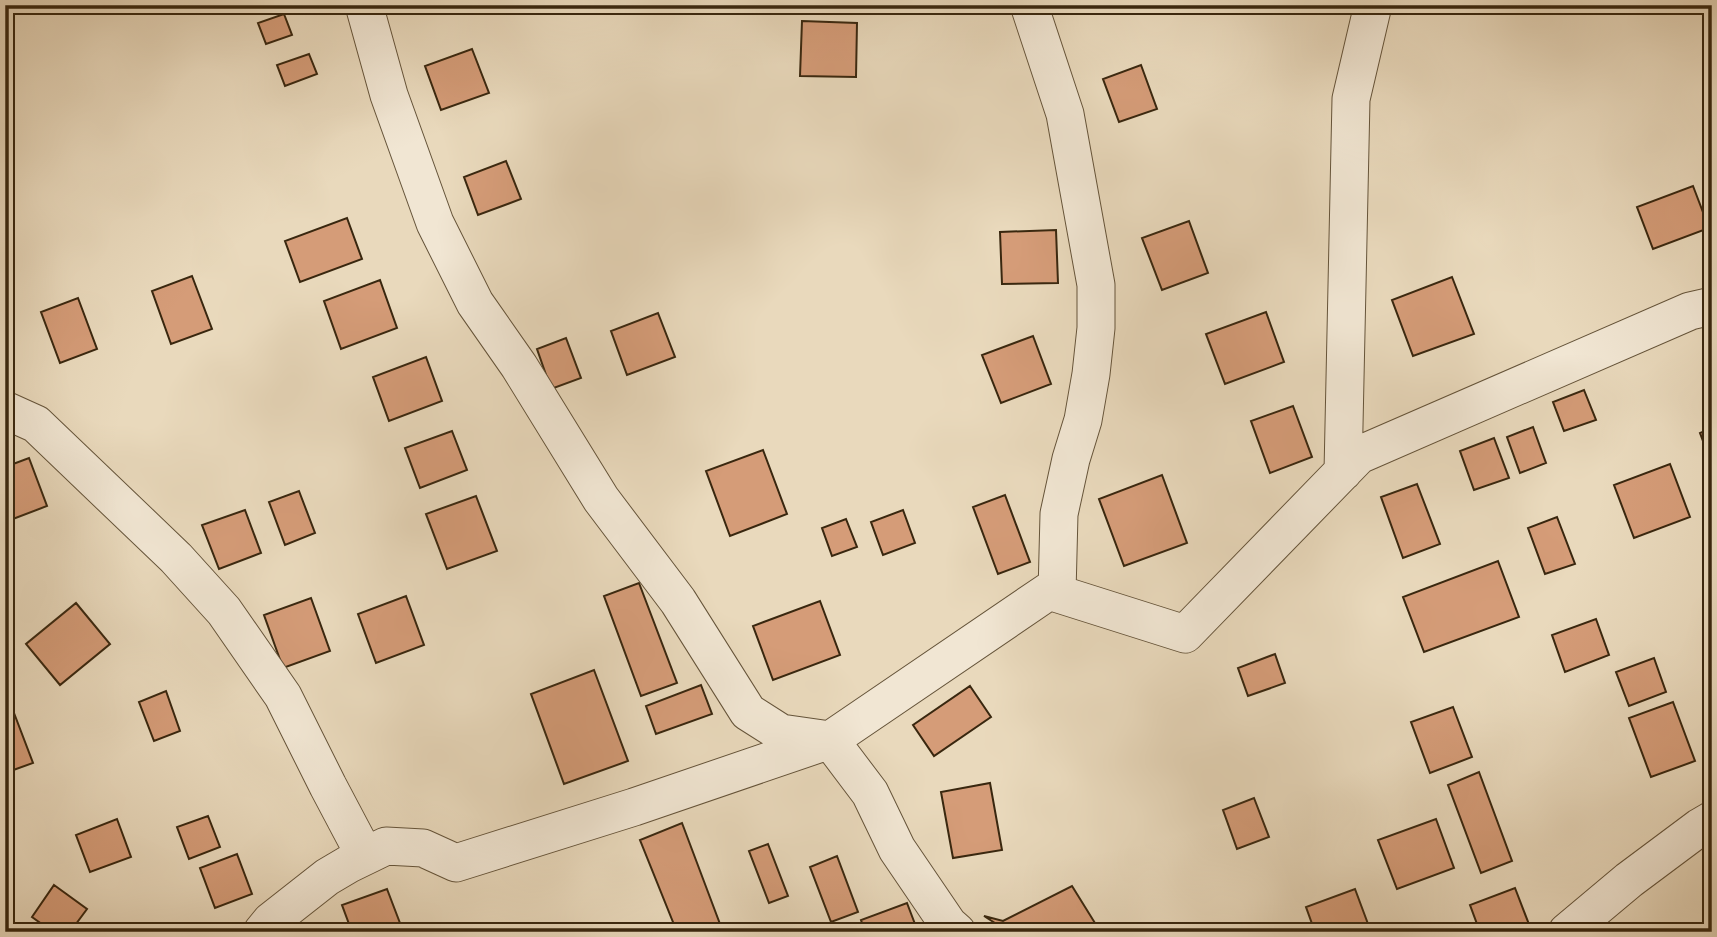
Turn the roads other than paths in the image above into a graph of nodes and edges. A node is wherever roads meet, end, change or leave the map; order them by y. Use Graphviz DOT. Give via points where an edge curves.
graph roads {
  1 [pos="364,5"];
  2 [pos="1029,5"];
  3 [pos="1373,5"];
  4 [pos="1712,306"];
  5 [pos="5,410"];
  6 [pos="1343,472"];
  7 [pos="1057,593"];
  8 [pos="830,740"];
  9 [pos="1712,820"];
  10 [pos="365,856"];
  11 [pos="262,932"];
  12 [pos="957,932"];
  13 [pos="1567,932"];
  1 -- 8 [label="street" via="435,223 475,303 601,499 678,601 748,712 780,733"];
  2 -- 7 [label="street" via="1065,114 1096,285 1091,374 1059,514"];
  3 -- 6 [label="street" via="1351,99"];
  4 -- 6 [label="street" via="1690,311 1359,455"];
  5 -- 10 [label="street" via="36,424 176,558 224,611 283,696"];
  6 -- 7 [label="street" via="1185,634"];
  7 -- 8 [label="street" via="1049,591"];
  8 -- 10 [label="street" via="456,863 423,848 386,846"];
  8 -- 12 [label="street" via="870,793 897,849"];
  9 -- 13 [label="street"];
  10 -- 11 [label="street" via="327,877"];
}
